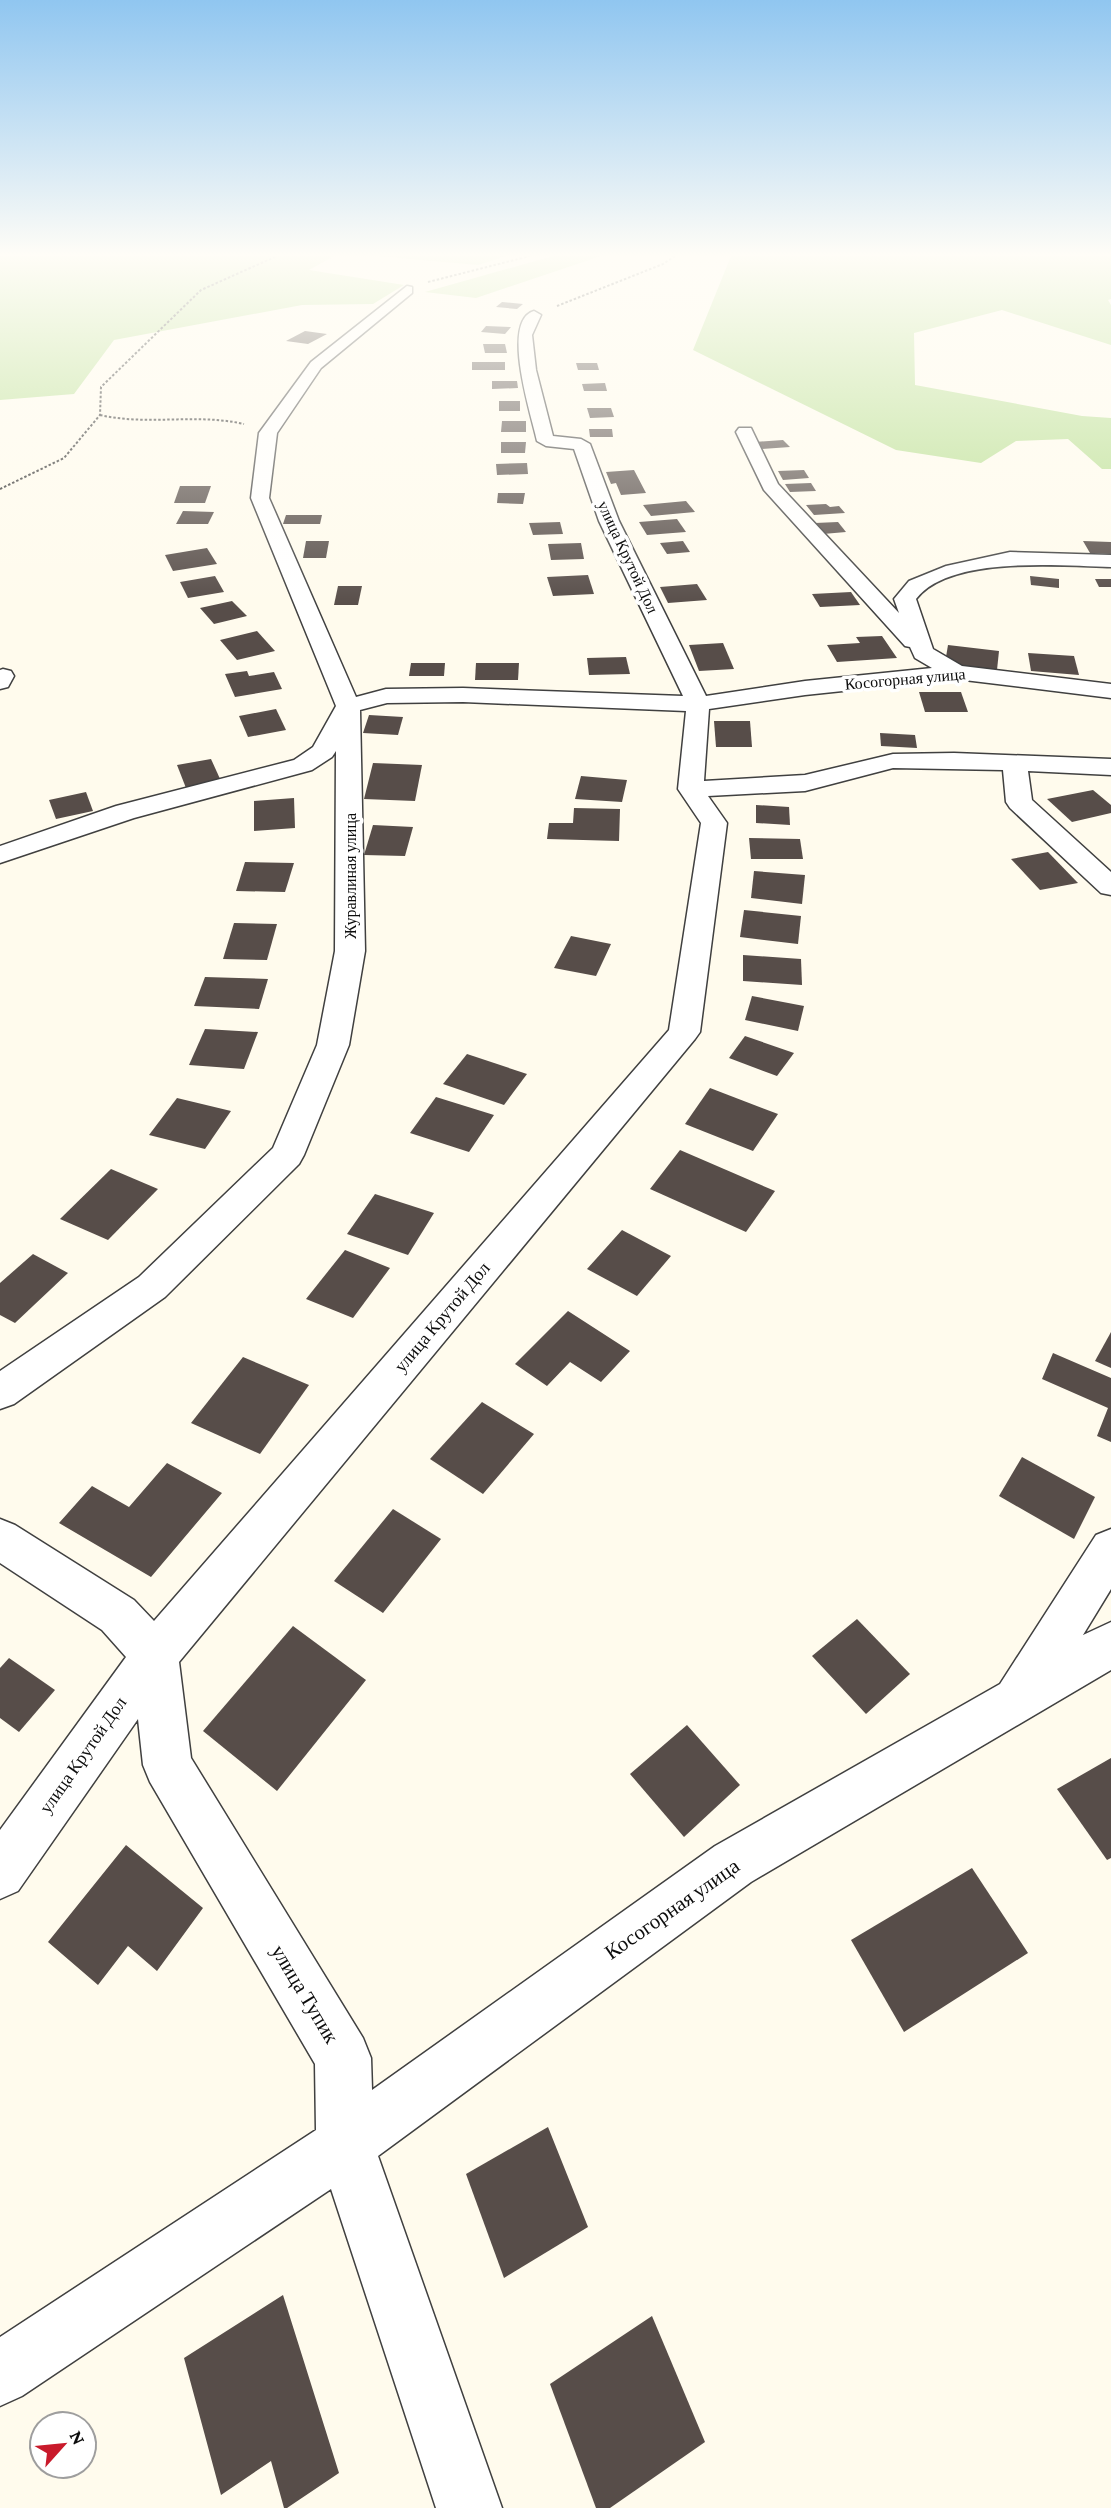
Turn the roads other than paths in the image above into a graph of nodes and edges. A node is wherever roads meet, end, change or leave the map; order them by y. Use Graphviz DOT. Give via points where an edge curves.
graph roads {
  1 [pos="310,373"];
  2 [pos="529,373"];
  3 [pos="745,432"];
  4 [pos="1111,561"];
  5 [pos="923,653"];
  6 [pos="956,672"];
  7 [pos="1111,691"];
  8 [pos="698,704"];
  9 [pos="348,706"];
  10 [pos="1015,763"];
  11 [pos="1111,767"];
  12 [pos="691,789"];
  13 [pos="0,855"];
  14 [pos="1111,887"];
  15 [pos="0,1392"];
  16 [pos="0,1539"];
  17 [pos="1111,1549"];
  18 [pos="1111,1644"];
  19 [pos="155,1655"];
  20 [pos="1017,1701"];
  21 [pos="0,1873"];
  22 [pos="345,2145"];
  23 [pos="0,2374"];
  24 [pos="469,2508"];
  1 -- 9 [label="street, Журавлиная улица" via="268,433 260,498"];
  2 -- 8 [label="street, улица Крутой Дол" via="546,442 581,444 609,521"];
  3 -- 5 [label="street, Косогорная улица" via="770,486"];
  4 -- 5 [label="street" via="1010,558 953,570 916,585 905,599"];
  5 -- 6 [label="street, Косогорная улица"];
  6 -- 7 [label="street, Косогорная улица"];
  6 -- 8 [label="street, Косогорная улица"];
  8 -- 9 [label="street" via="463,695 386,696"];
  8 -- 12 [label="street"];
  9 -- 13 [label="street" via="323,752 303,765 125,812"];
  9 -- 15 [label="street, Журавлиная улица" via="350,951 333,1045 288,1155 152,1287"];
  10 -- 11 [label="street"];
  10 -- 12 [label="street" via="893,761 805,783"];
  10 -- 14 [label="street" via="1019,802"];
  12 -- 19 [label="street, улица Крутой Дол" via="714,823 684,1032"];
  16 -- 19 [label="street" via="118,1615"];
  17 -- 20 [label="street, Косогорная улица"];
  18 -- 20 [label="street, Косогорная улица"];
  19 -- 21 [label="street, улица Крутой Дол"];
  19 -- 22 [label="street, улица Тупик" via="167,1765 343,2058"];
  20 -- 22 [label="street, Косогорная улица" via="733,1864"];
  22 -- 23 [label="street, Косогорная улица"];
  22 -- 24 [label="street, улица Тупик"];
}
